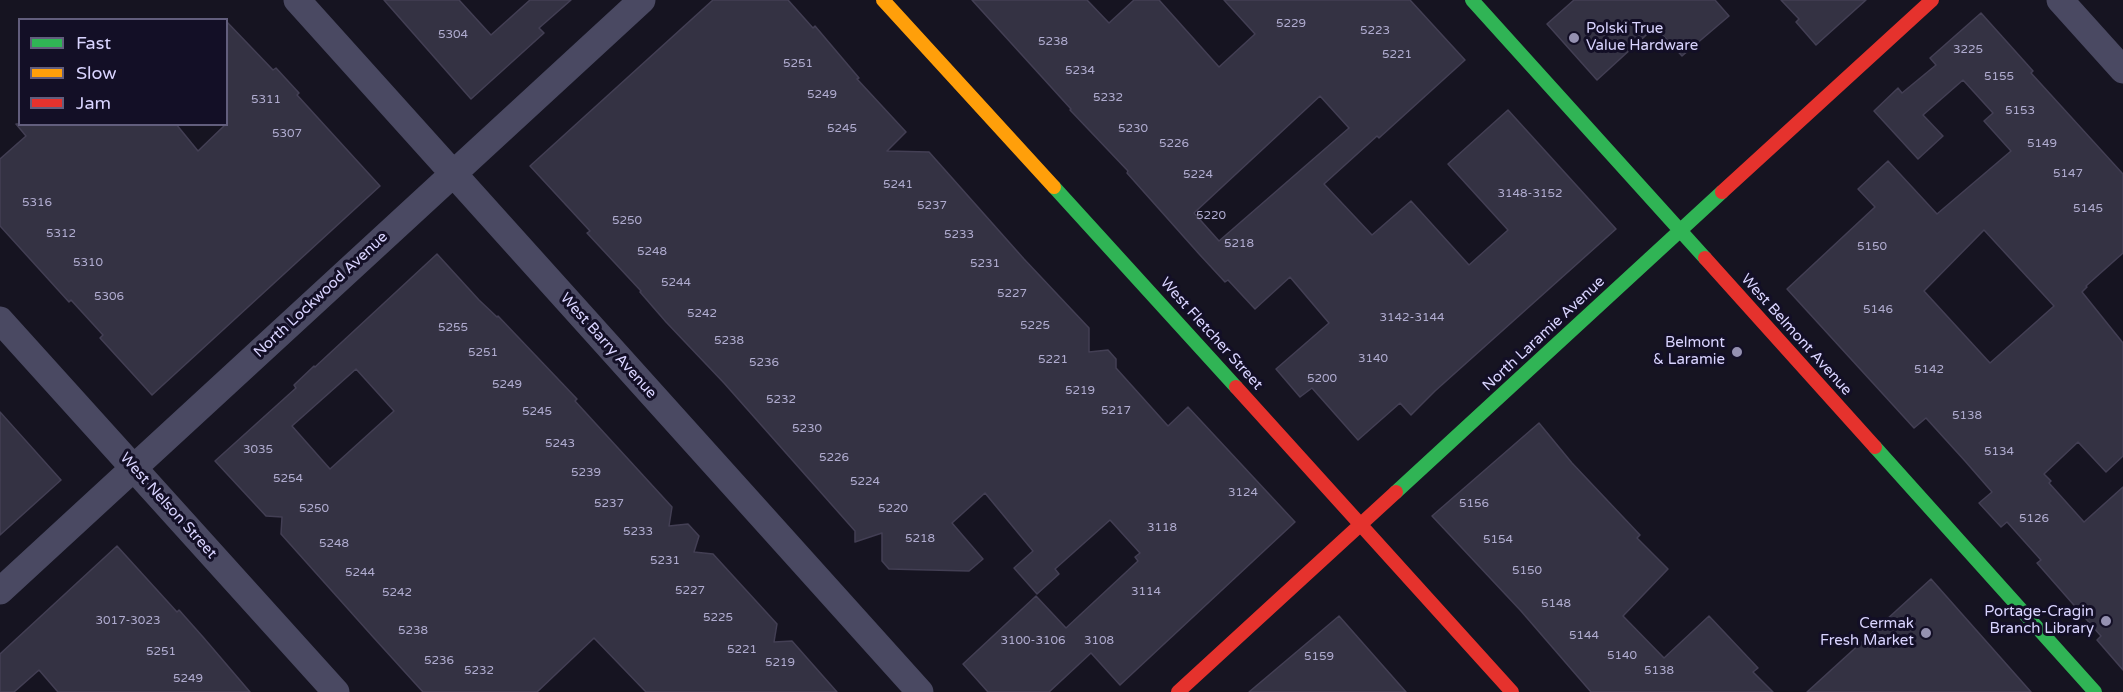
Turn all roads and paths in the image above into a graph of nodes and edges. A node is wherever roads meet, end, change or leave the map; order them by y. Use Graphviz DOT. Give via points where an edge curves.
graph roads {
  1 [pos="297,0"];
  2 [pos="642,0"];
  3 [pos="883,0"];
  4 [pos="1472,0"];
  5 [pos="1932,0"];
  6 [pos="2060,0"];
  7 [pos="2123,70"];
  8 [pos="453,174"];
  9 [pos="1680,230"];
  10 [pos="0,320"];
  11 [pos="133,468"];
  12 [pos="1361,524"];
  13 [pos="0,591"];
  14 [pos="336,692"];
  15 [pos="920,692"];
  16 [pos="1178,692"];
  17 [pos="1512,692"];
  18 [pos="2095,692"];
  1 -- 8 [label="street, West Barry Avenue"];
  2 -- 8 [label="street, North Lockwood Avenue"];
  3 -- 12 [label="street, West Fletcher Street"];
  4 -- 9 [label="street, West Belmont Avenue"];
  5 -- 9 [label="street, North Laramie Avenue"];
  6 -- 7 [label="street"];
  8 -- 11 [label="street, North Lockwood Avenue"];
  8 -- 15 [label="street, West Barry Avenue"];
  9 -- 12 [label="street, North Laramie Avenue"];
  9 -- 18 [label="street, West Belmont Avenue"];
  10 -- 11 [label="street, West Nelson Street"];
  11 -- 13 [label="street, North Lockwood Avenue"];
  11 -- 14 [label="street, West Nelson Street"];
  12 -- 16 [label="street, North Laramie Avenue"];
  12 -- 17 [label="street, West Fletcher Street"];
}
